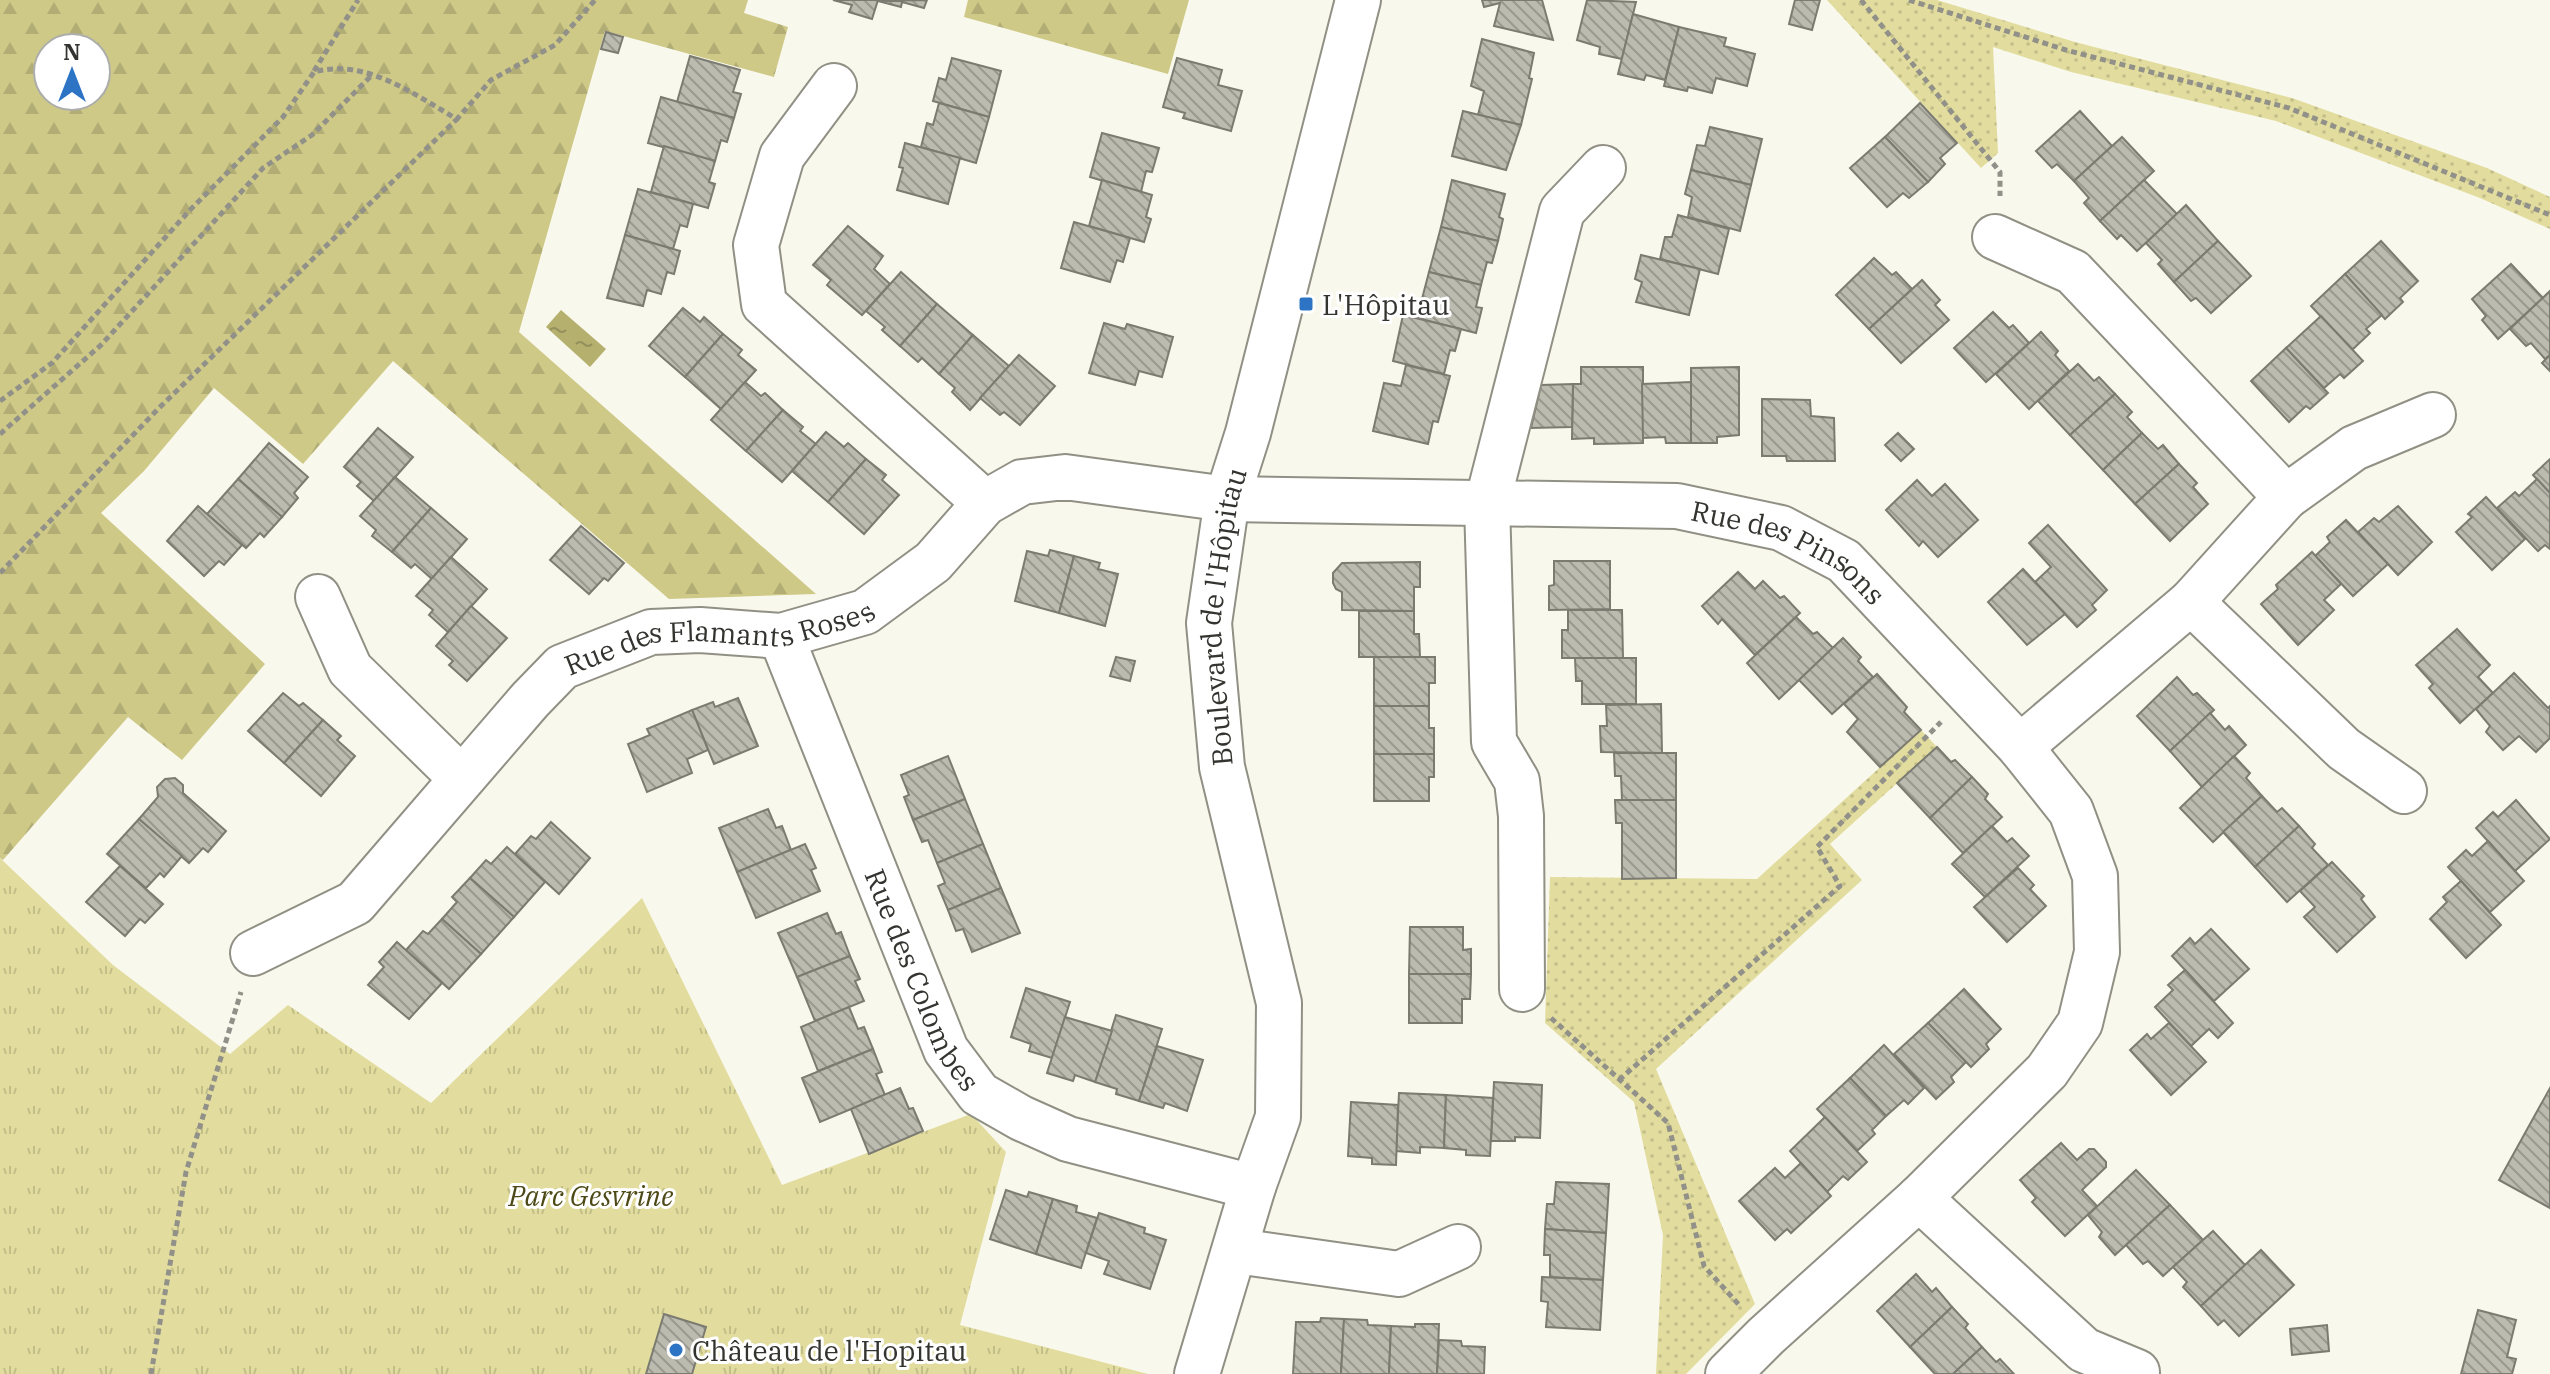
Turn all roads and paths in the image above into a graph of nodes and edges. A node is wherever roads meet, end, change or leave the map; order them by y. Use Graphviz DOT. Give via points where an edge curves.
graph roads {
  1 [pos="358,0"];
  2 [pos="595,0"];
  3 [pos="1358,0"];
  4 [pos="1861,0"];
  5 [pos="1909,0"];
  6 [pos="314,72"];
  7 [pos="373,75"];
  8 [pos="834,86"];
  9 [pos="457,119"];
  10 [pos="1603,168"];
  11 [pos="2550,215"];
  12 [pos="1995,237"];
  13 [pos="0,401"];
  14 [pos="2433,415"];
  15 [pos="0,434"];
  16 [pos="2286,497"];
  17 [pos="1227,499"];
  18 [pos="985,503"];
  19 [pos="1487,504"];
  20 [pos="0,573"];
  21 [pos="318,597"];
  22 [pos="2191,602"];
  23 [pos="781,636"];
  24 [pos="1969,693"];
  25 [pos="2020,747"];
  26 [pos="461,778"];
  27 [pos="2404,791"];
  28 [pos="253,953"];
  29 [pos="1522,989"];
  30 [pos="1619,1080"];
  31 [pos="1253,1187"];
  32 [pos="1919,1198"];
  33 [pos="1458,1247"];
  34 [pos="1236,1251"];
  35 [pos="1766,1336"];
  36 [pos="2137,1372"];
  37 [pos="151,1374"];
  38 [pos="1197,1374"];
  39 [pos="1728,1374"];
  1 -- 6 [label="path"];
  2 -- 9 [label="path" via="555,45 491,80"];
  3 -- 17 [label="street, Boulevard de l'Hôpitau"];
  4 -- 12 [label="path" via="2000,172"];
  5 -- 11 [label="path" via="2066,50 2289,108"];
  6 -- 7 [label="path" via="332,67"];
  6 -- 13 [label="path" via="283,117 190,210 52,363"];
  7 -- 9 [label="path"];
  7 -- 15 [label="path" via="312,135 263,168 101,345"];
  8 -- 18 [label="street" via="782,156 756,245 764,304"];
  9 -- 20 [label="path" via="159,408"];
  10 -- 19 [label="street" via="1562,211"];
  12 -- 16 [label="street" via="2073,272"];
  14 -- 16 [label="street" via="2354,448"];
  16 -- 22 [label="street"];
  17 -- 18 [label="street, Rue des Flamants Roses" via="1065,477 1022,482"];
  17 -- 19 [label="street, Rue des Pinsons"];
  17 -- 31 [label="street, Boulevard de l'Hôpitau" via="1209,623 1222,767 1279,1003 1278,1117"];
  18 -- 23 [label="street, Rue des Flamants Roses" via="933,562 865,612"];
  19 -- 24 [label="street, Rue des Pinsons" via="1677,506 1781,528 1844,561"];
  19 -- 29 [label="street" via="1494,742 1517,781 1521,816"];
  21 -- 26 [label="street" via="350,669"];
  22 -- 25 [label="street"];
  22 -- 27 [label="street" via="2344,749"];
  23 -- 26 [label="street, Rue des Flamants Roses" via="651,632 562,667"];
  23 -- 31 [label="street, Rue des Colombes" via="946,1050 979,1094 1068,1139"];
  24 -- 25 [label="street, Rue des Pinsons"];
  24 -- 30 [label="path" via="1817,847 1840,886"];
  25 -- 32 [label="street, Rue des Pinsons" via="2071,811 2095,876 2097,952 2080,1023 2047,1071"];
  26 -- 28 [label="street, Rue des Flamants Roses" via="355,903"];
  28 -- 37 [label="path" via="186,1172"];
  29 -- 30 [label="path"];
  30 -- 35 [label="path" via="1668,1123 1704,1266"];
  31 -- 34 [label="street, Boulevard de l'Hôpitau"];
  32 -- 35 [label="street, Rue des Pinsons"];
  32 -- 36 [label="street" via="2084,1350"];
  33 -- 34 [label="street" via="1399,1274"];
  34 -- 38 [label="street, Boulevard de l'Hôpitau"];
  35 -- 39 [label="street, Rue des Pinsons"];
}
